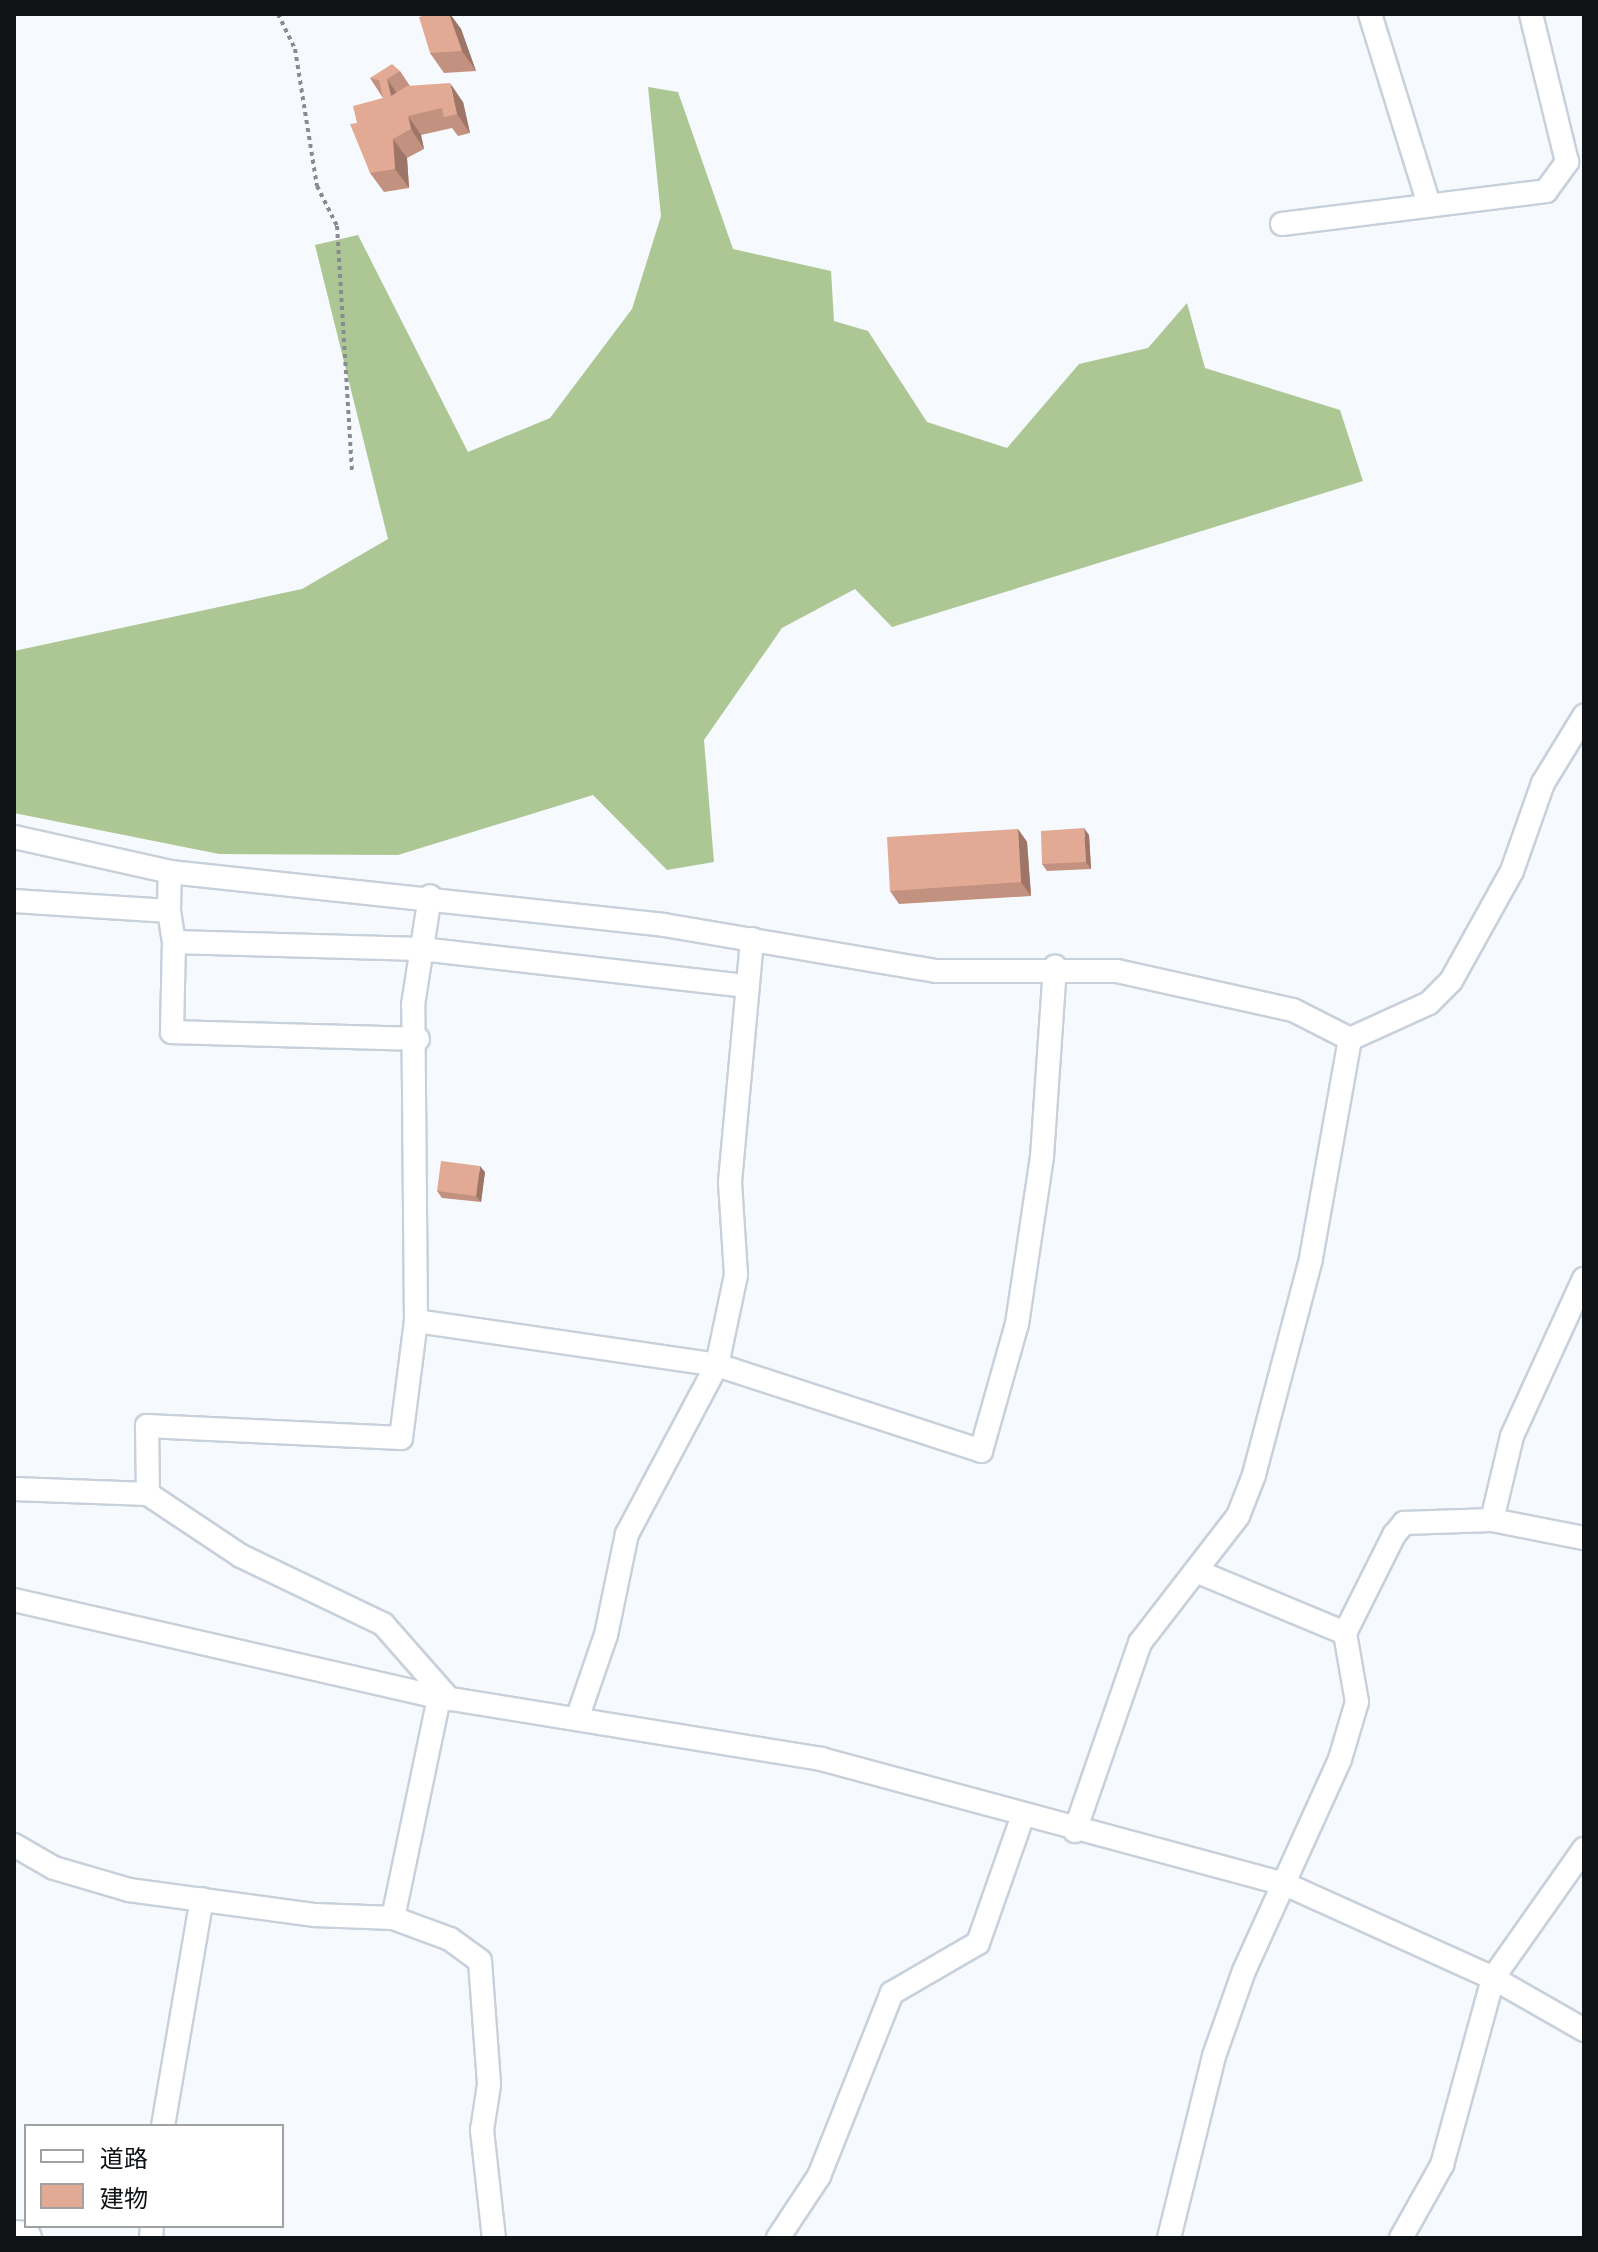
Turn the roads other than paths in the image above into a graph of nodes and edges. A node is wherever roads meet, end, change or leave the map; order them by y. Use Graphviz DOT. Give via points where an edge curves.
graph roads {
  1 [pos="1370,14"];
  2 [pos="1531,14"];
  3 [pos="1428,201"];
  4 [pos="1282,224"];
  5 [pos="1584,716"];
  6 [pos="14,837"];
  7 [pos="170,872"];
  8 [pos="430,896"];
  9 [pos="14,901"];
  10 [pos="169,911"];
  11 [pos="752,939"];
  12 [pos="174,942"];
  13 [pos="421,949"];
  14 [pos="1055,966"];
  15 [pos="745,986"];
  16 [pos="418,1039"];
  17 [pos="1350,1039"];
  18 [pos="1584,1279"];
  19 [pos="416,1321"];
  20 [pos="717,1365"];
  21 [pos="14,1489"];
  22 [pos="148,1494"];
  23 [pos="1492,1520"];
  24 [pos="1584,1538"];
  25 [pos="1196,1571"];
  26 [pos="14,1600"];
  27 [pos="1345,1633"];
  28 [pos="444,1698"];
  29 [pos="577,1719"];
  30 [pos="1022,1818"];
  31 [pos="1075,1831"];
  32 [pos="14,1845"];
  33 [pos="1584,1849"];
  34 [pos="1285,1884"];
  35 [pos="202,1899"];
  36 [pos="393,1918"];
  37 [pos="1493,1978"];
  38 [pos="1584,2030"];
  39 [pos="163,2124"];
  40 [pos="14,2237"];
  41 [pos="25,2238"];
  42 [pos="494,2238"];
  43 [pos="778,2238"];
  44 [pos="1169,2238"];
  45 [pos="1401,2238"];
  1 -- 3 [label="street"];
  2 -- 3 [label="street" via="1567,162 1546,191"];
  3 -- 4 [label="street"];
  5 -- 17 [label="street" via="1543,783 1512,871 1451,981 1429,1003"];
  6 -- 7 [label="street"];
  7 -- 8 [label="street"];
  7 -- 10 [label="street"];
  8 -- 11 [label="street"];
  8 -- 13 [label="street"];
  9 -- 10 [label="street"];
  10 -- 12 [label="street"];
  11 -- 14 [label="street" via="936,971"];
  11 -- 15 [label="street"];
  12 -- 13 [label="street"];
  12 -- 16 [label="street" via="172,1032"];
  13 -- 15 [label="street"];
  13 -- 16 [label="street"];
  14 -- 17 [label="street" via="1204,986 1293,1010"];
  14 -- 20 [label="street" via="1042,1157 1021,1293 981,1451"];
  15 -- 20 [label="street" via="730,1182 736,1275"];
  16 -- 19 [label="street"];
  17 -- 25 [label="street" via="1311,1259 1262,1449 1238,1516"];
  18 -- 23 [label="street" via="1512,1436"];
  19 -- 20 [label="street"];
  19 -- 22 [label="street" via="401,1438 147,1426"];
  20 -- 29 [label="street" via="627,1534 606,1635"];
  21 -- 22 [label="street"];
  22 -- 28 [label="street" via="241,1556 383,1624"];
  23 -- 24 [label="street"];
  23 -- 27 [label="street" via="1404,1523"];
  25 -- 27 [label="street"];
  25 -- 31 [label="street" via="1140,1643"];
  26 -- 28 [label="street"];
  27 -- 34 [label="street" via="1357,1702 1324,1801"];
  28 -- 29 [label="street"];
  28 -- 36 [label="street"];
  29 -- 30 [label="street" via="821,1759"];
  30 -- 31 [label="street"];
  30 -- 43 [label="street" via="978,1943 892,1993 819,2176"];
  31 -- 34 [label="street"];
  32 -- 35 [label="street" via="54,1868 129,1890"];
  33 -- 37 [label="street"];
  34 -- 37 [label="street"];
  34 -- 44 [label="street" via="1271,1901 1214,2056"];
  35 -- 36 [label="street"];
  35 -- 39 [label="street"];
  36 -- 42 [label="street" via="450,1939 480,1961 486,1981 489,2085 482,2130"];
  37 -- 38 [label="street"];
  37 -- 45 [label="street" via="1442,2165"];
  40 -- 41 [label="street"];
}
